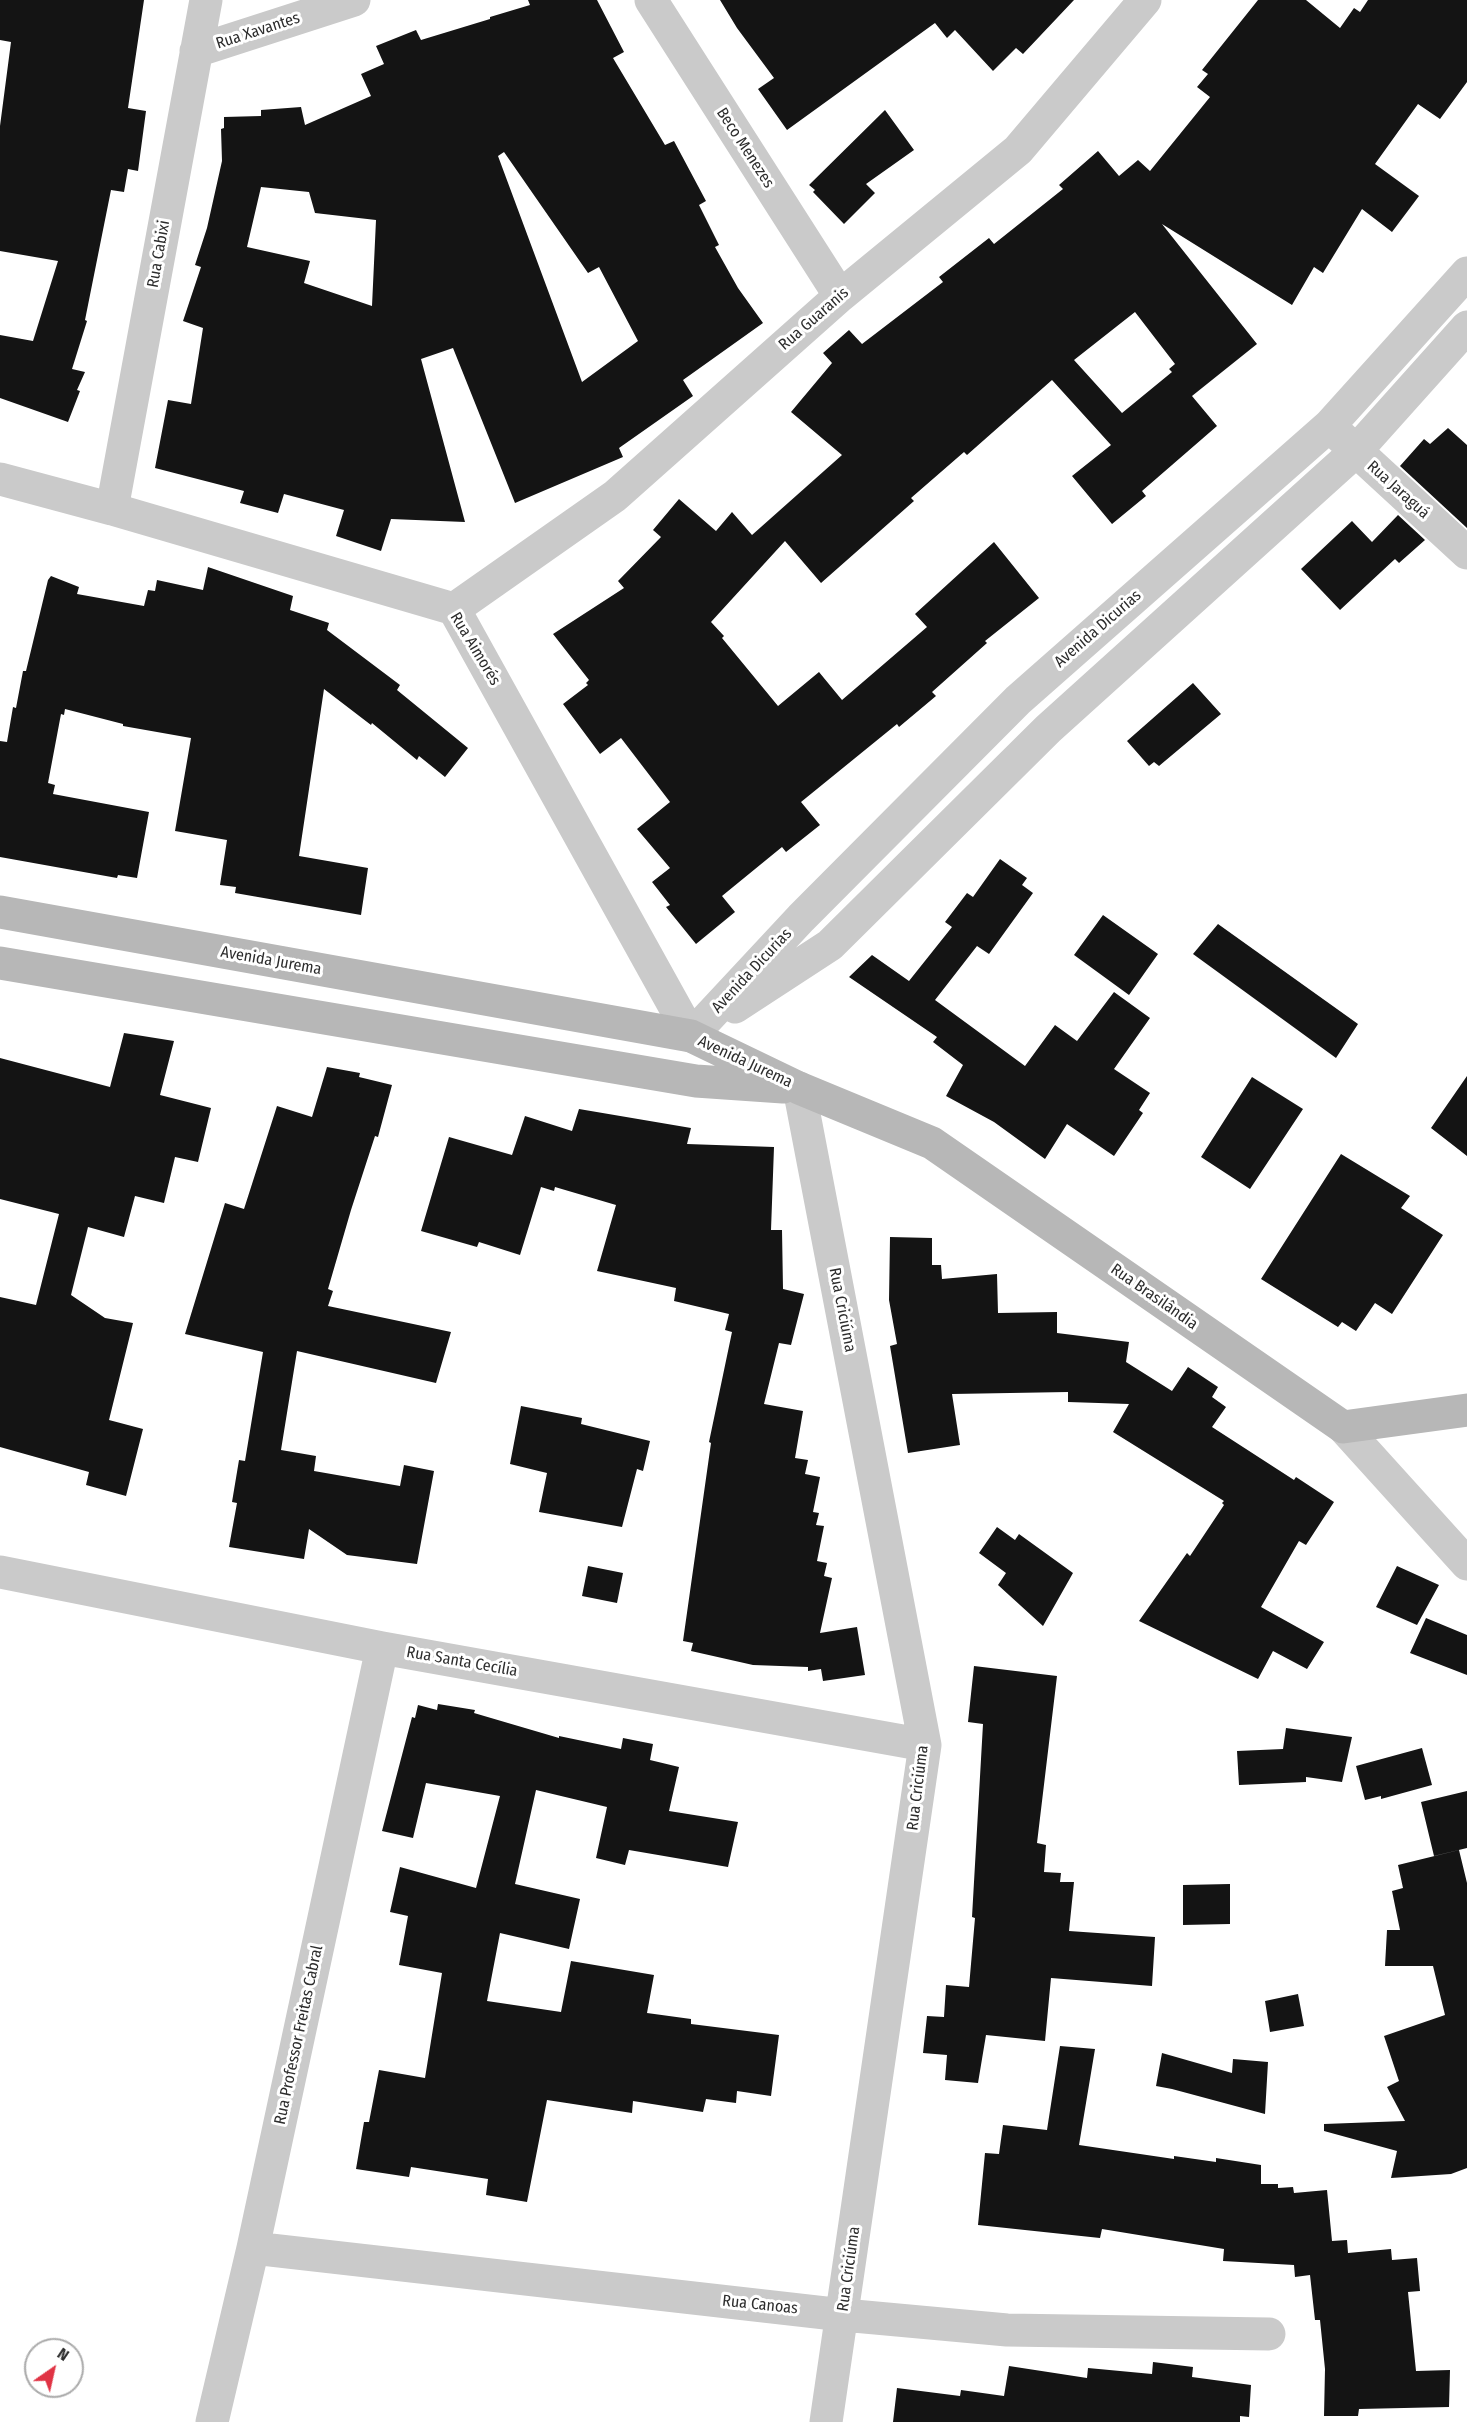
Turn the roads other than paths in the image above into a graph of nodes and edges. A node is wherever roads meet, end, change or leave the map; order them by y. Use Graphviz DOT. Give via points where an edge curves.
graph roads {
  1 [pos="206,0"];
  2 [pos="354,0"];
  3 [pos="651,0"];
  4 [pos="1145,0"];
  5 [pos="196,51"];
  6 [pos="1467,273"];
  7 [pos="840,296"];
  8 [pos="1467,327"];
  9 [pos="1329,426"];
  10 [pos="1356,451"];
  11 [pos="0,479"];
  12 [pos="112,509"];
  13 [pos="1467,553"];
  14 [pos="454,609"];
  15 [pos="0,912"];
  16 [pos="0,963"];
  17 [pos="692,1036"];
  18 [pos="799,1088"];
  19 [pos="1467,1410"];
  20 [pos="1343,1427"];
  21 [pos="1467,1564"];
  22 [pos="0,1572"];
  23 [pos="382,1648"];
  24 [pos="925,1745"];
  25 [pos="253,2248"];
  26 [pos="843,2315"];
  27 [pos="1269,2334"];
  28 [pos="212,2422"];
  29 [pos="826,2422"];
  1 -- 5 [label="street, Rua Cabixi"];
  2 -- 5 [label="street, Rua Xavantes"];
  3 -- 7 [label="street, Beco Menezes"];
  4 -- 7 [label="street, Rua Guaranis" via="1018,150"];
  5 -- 12 [label="street, Rua Cabixi"];
  6 -- 9 [label="street, Avenida Dicurias"];
  7 -- 14 [label="street, Rua Guaranis" via="615,496"];
  8 -- 10 [label="street, Avenida Dicurias"];
  9 -- 10 [label="street, Rua Jaraguá"];
  9 -- 17 [label="street, Avenida Dicurias" via="1018,700 801,918"];
  10 -- 13 [label="street, Rua Jaraguá"];
  10 -- 17 [label="street, Avenida Dicurias" via="1048,729 830,945"];
  11 -- 12 [label="street, Rua Aimorés"];
  12 -- 14 [label="street, Rua Aimorés"];
  14 -- 17 [label="street, Rua Aimorés"];
  15 -- 17 [label="main road, Avenida Jurema"];
  16 -- 18 [label="main road, Avenida Jurema" via="696,1081"];
  17 -- 18 [label="main road, Avenida Jurema"];
  18 -- 20 [label="main road, Rua Brasilândia" via="932,1143"];
  18 -- 24 [label="street, Rua Criciúma"];
  19 -- 20 [label="main road"];
  20 -- 21 [label="street, Rua Brasilândia"];
  22 -- 23 [label="street, Rua Santa Cecília"];
  23 -- 24 [label="street, Rua Santa Cecília"];
  23 -- 25 [label="street, Rua Professor Freitas Cabral"];
  24 -- 26 [label="street, Rua Criciúma"];
  25 -- 26 [label="street, Rua Canoas"];
  25 -- 28 [label="street, Rua Professor Freitas Cabral"];
  26 -- 27 [label="street, Rua Canoas" via="1007,2330"];
  26 -- 29 [label="street, Rua Criciúma"];
}
